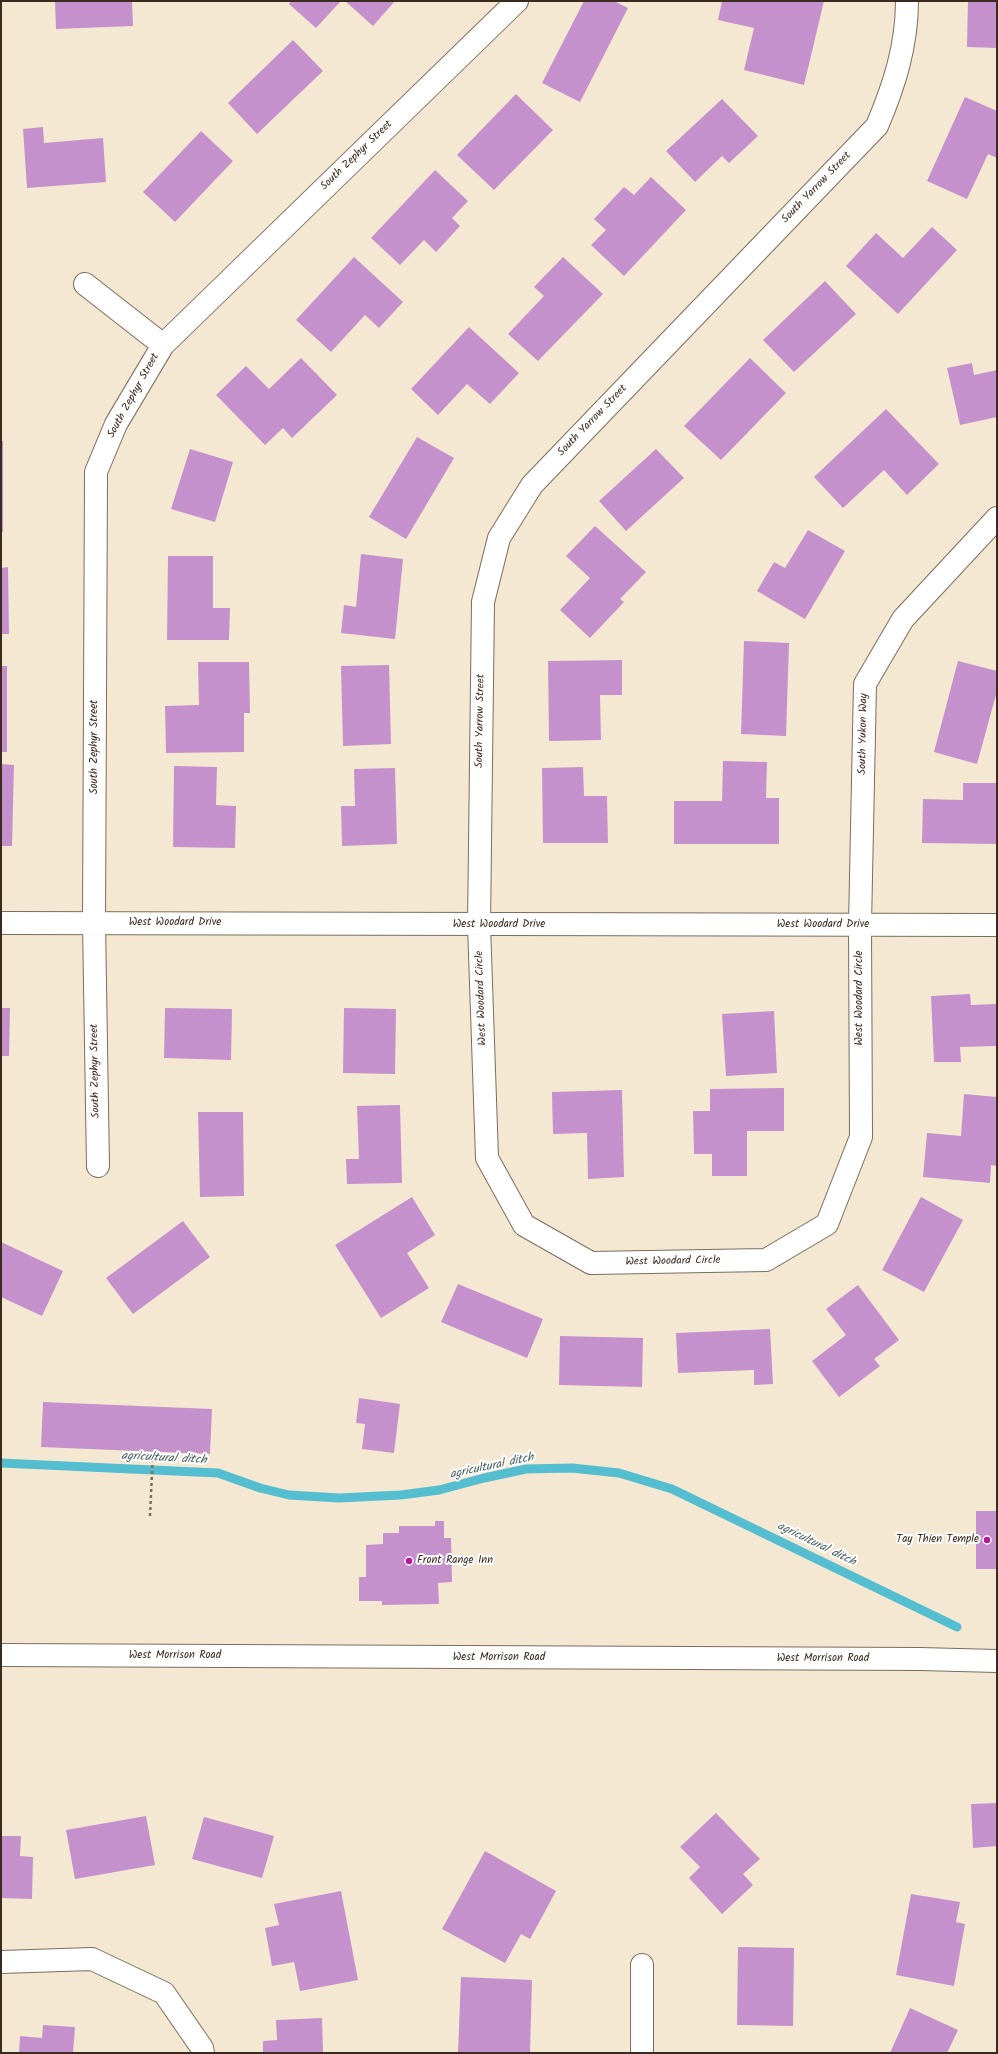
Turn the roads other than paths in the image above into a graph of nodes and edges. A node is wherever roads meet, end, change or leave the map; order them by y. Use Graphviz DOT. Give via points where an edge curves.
graph roads {
  1 [pos="517,1"];
  2 [pos="907,1"];
  3 [pos="85,284"];
  4 [pos="163,345"];
  5 [pos="997,518"];
  6 [pos="1,923"];
  7 [pos="94,923"];
  8 [pos="479,925"];
  9 [pos="997,925"];
  10 [pos="860,926"];
  11 [pos="98,1166"];
  12 [pos="1,1656"];
  13 [pos="997,1661"];
  14 [pos="1,1962"];
  15 [pos="642,1965"];
  16 [pos="203,2053"];
  17 [pos="642,2053"];
  1 -- 4 [label="street, South Zephyr Street"];
  2 -- 8 [label="street, South Yarrow Street" via="904,47 892,91 877,126 532,485 499,538 483,602"];
  3 -- 4 [label="street, South Zephyr Street"];
  4 -- 7 [label="street, South Zephyr Street" via="116,424 96,472"];
  5 -- 10 [label="street, South Yukon Way" via="903,619 865,684"];
  6 -- 7 [label="street, West Woodard Drive"];
  7 -- 8 [label="street, West Woodard Drive"];
  7 -- 11 [label="street, South Zephyr Street"];
  8 -- 10 [label="street, West Woodard Drive"];
  8 -- 10 [label="street, West Woodard Circle" via="487,1158 524,1225 591,1263 766,1260 827,1224 861,1137"];
  9 -- 10 [label="street, West Woodard Drive"];
  12 -- 13 [label="street, West Morrison Road"];
  14 -- 16 [label="street" via="92,1959 164,1993"];
  15 -- 17 [label="street"];
}
